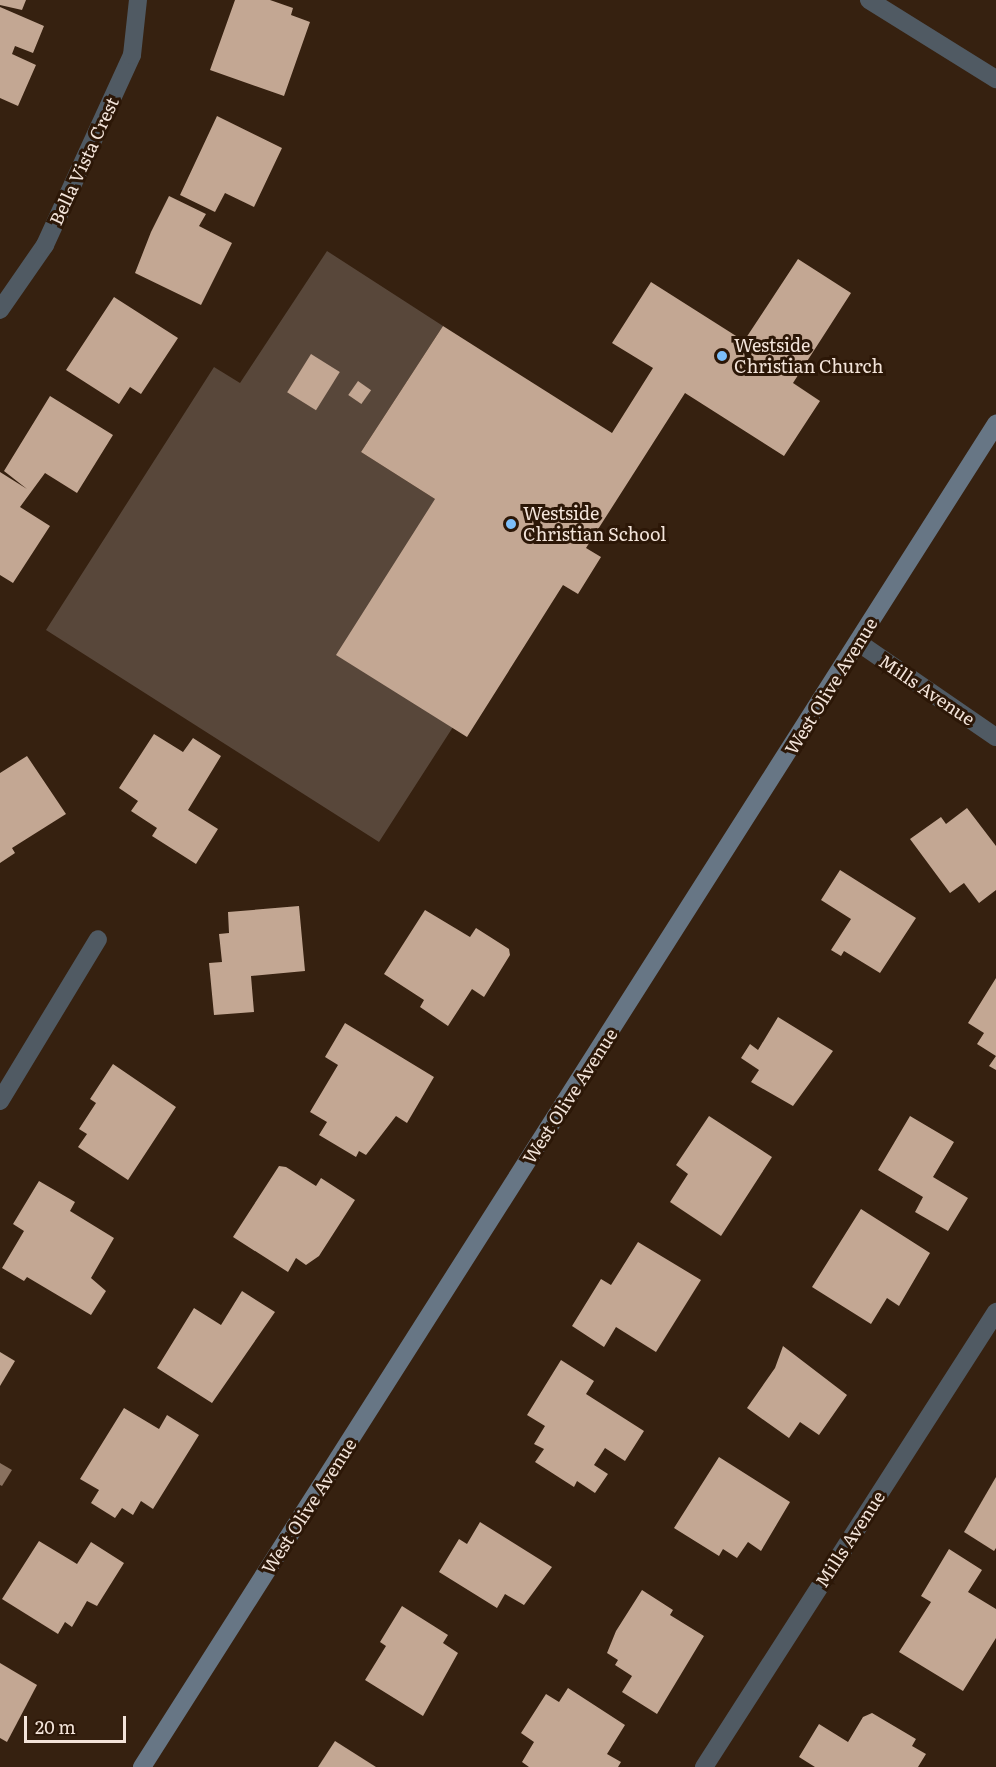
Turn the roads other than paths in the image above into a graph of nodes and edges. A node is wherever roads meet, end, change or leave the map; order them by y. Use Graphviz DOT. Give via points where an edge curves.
graph roads {
  1 [pos="138,0"];
  2 [pos="869,0"];
  3 [pos="996,79"];
  4 [pos="0,310"];
  5 [pos="996,424"];
  6 [pos="859,643"];
  7 [pos="996,737"];
  8 [pos="98,939"];
  9 [pos="0,1101"];
  10 [pos="996,1312"];
  11 [pos="142,1767"];
  12 [pos="704,1767"];
  1 -- 4 [label="street, Bella Vista Crest" via="132,55 45,245"];
  2 -- 3 [label="street"];
  5 -- 6 [label="street, West Olive Avenue"];
  6 -- 7 [label="street, Mills Avenue"];
  6 -- 11 [label="street, West Olive Avenue"];
  8 -- 9 [label="street"];
  10 -- 12 [label="street, Mills Avenue"];
}
